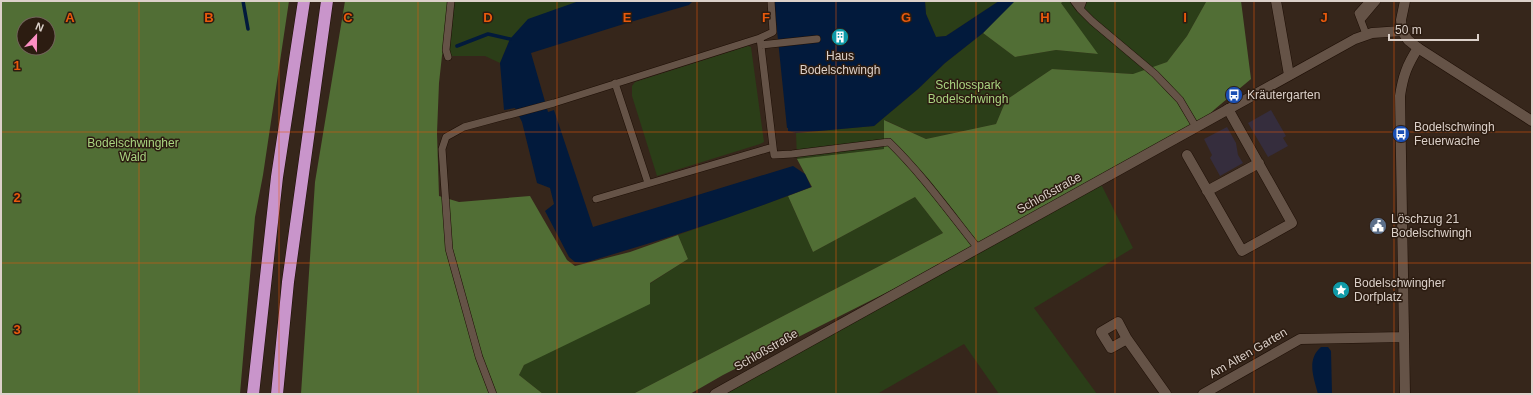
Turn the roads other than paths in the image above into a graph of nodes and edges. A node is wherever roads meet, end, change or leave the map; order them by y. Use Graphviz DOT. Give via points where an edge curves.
graph roads {
  1 [pos="304,1"];
  2 [pos="327,1"];
  3 [pos="451,1"];
  4 [pos="771,1"];
  5 [pos="1074,1"];
  6 [pos="1083,1"];
  7 [pos="1276,1"];
  8 [pos="1369,1"];
  9 [pos="1377,1"];
  10 [pos="1404,1"];
  11 [pos="1080,9"];
  12 [pos="1361,20"];
  13 [pos="1402,31"];
  14 [pos="1366,34"];
  15 [pos="817,40"];
  16 [pos="761,41"];
  17 [pos="1418,48"];
  18 [pos="448,57"];
  19 [pos="1289,75"];
  20 [pos="616,83"];
  21 [pos="1228,109"];
  22 [pos="1532,121"];
  23 [pos="1196,127"];
  24 [pos="773,147"];
  25 [pos="1187,155"];
  26 [pos="1259,163"];
  27 [pos="648,183"];
  28 [pos="1208,191"];
  29 [pos="596,198"];
  30 [pos="978,247"];
  31 [pos="1404,338"];
  32 [pos="1128,339"];
  33 [pos="253,394"];
  34 [pos="276,394"];
  35 [pos="493,394"];
  36 [pos="715,394"];
  37 [pos="1166,394"];
  38 [pos="1203,394"];
  39 [pos="1405,394"];
  1 -- 33 [label="highway" via="277,177"];
  2 -- 34 [label="highway" via="301,180"];
  3 -- 18 [label="lane" via="446,50"];
  4 -- 16 [label="lane" via="774,32"];
  5 -- 11 [label="lane"];
  6 -- 11 [label="lane"];
  7 -- 19 [label="street"];
  8 -- 12 [label="lane" via="1358,13"];
  9 -- 12 [label="lane"];
  10 -- 13 [label="street"];
  11 -- 23 [label="lane" via="1155,74 1180,100"];
  12 -- 14 [label="lane"];
  13 -- 14 [label="street, Schloßstraße"];
  13 -- 17 [label="street"];
  14 -- 19 [label="street, Schloßstraße"];
  15 -- 16 [label="lane"];
  16 -- 20 [label="lane"];
  16 -- 24 [label="lane"];
  17 -- 22 [label="street"];
  17 -- 31 [label="street" via="1408,64 1400,96"];
  19 -- 21 [label="street, Schloßstraße"];
  20 -- 27 [label="lane"];
  20 -- 35 [label="lane" via="464,127 446,137 442,149 450,249 478,357"];
  21 -- 23 [label="street, Schloßstraße"];
  21 -- 26 [label="street"];
  23 -- 30 [label="street, Schloßstraße"];
  24 -- 27 [label="lane"];
  24 -- 30 [label="lane" via="774,154 792,154 889,142 902,154"];
  25 -- 28 [label="street"];
  26 -- 28 [label="street"];
  26 -- 28 [label="street" via="1292,223 1242,251"];
  27 -- 29 [label="lane"];
  30 -- 36 [label="street, Schloßstraße"];
  31 -- 38 [label="street, Am Alten Garten" via="1300,338"];
  31 -- 39 [label="street"];
  32 -- 37 [label="street"];
}
